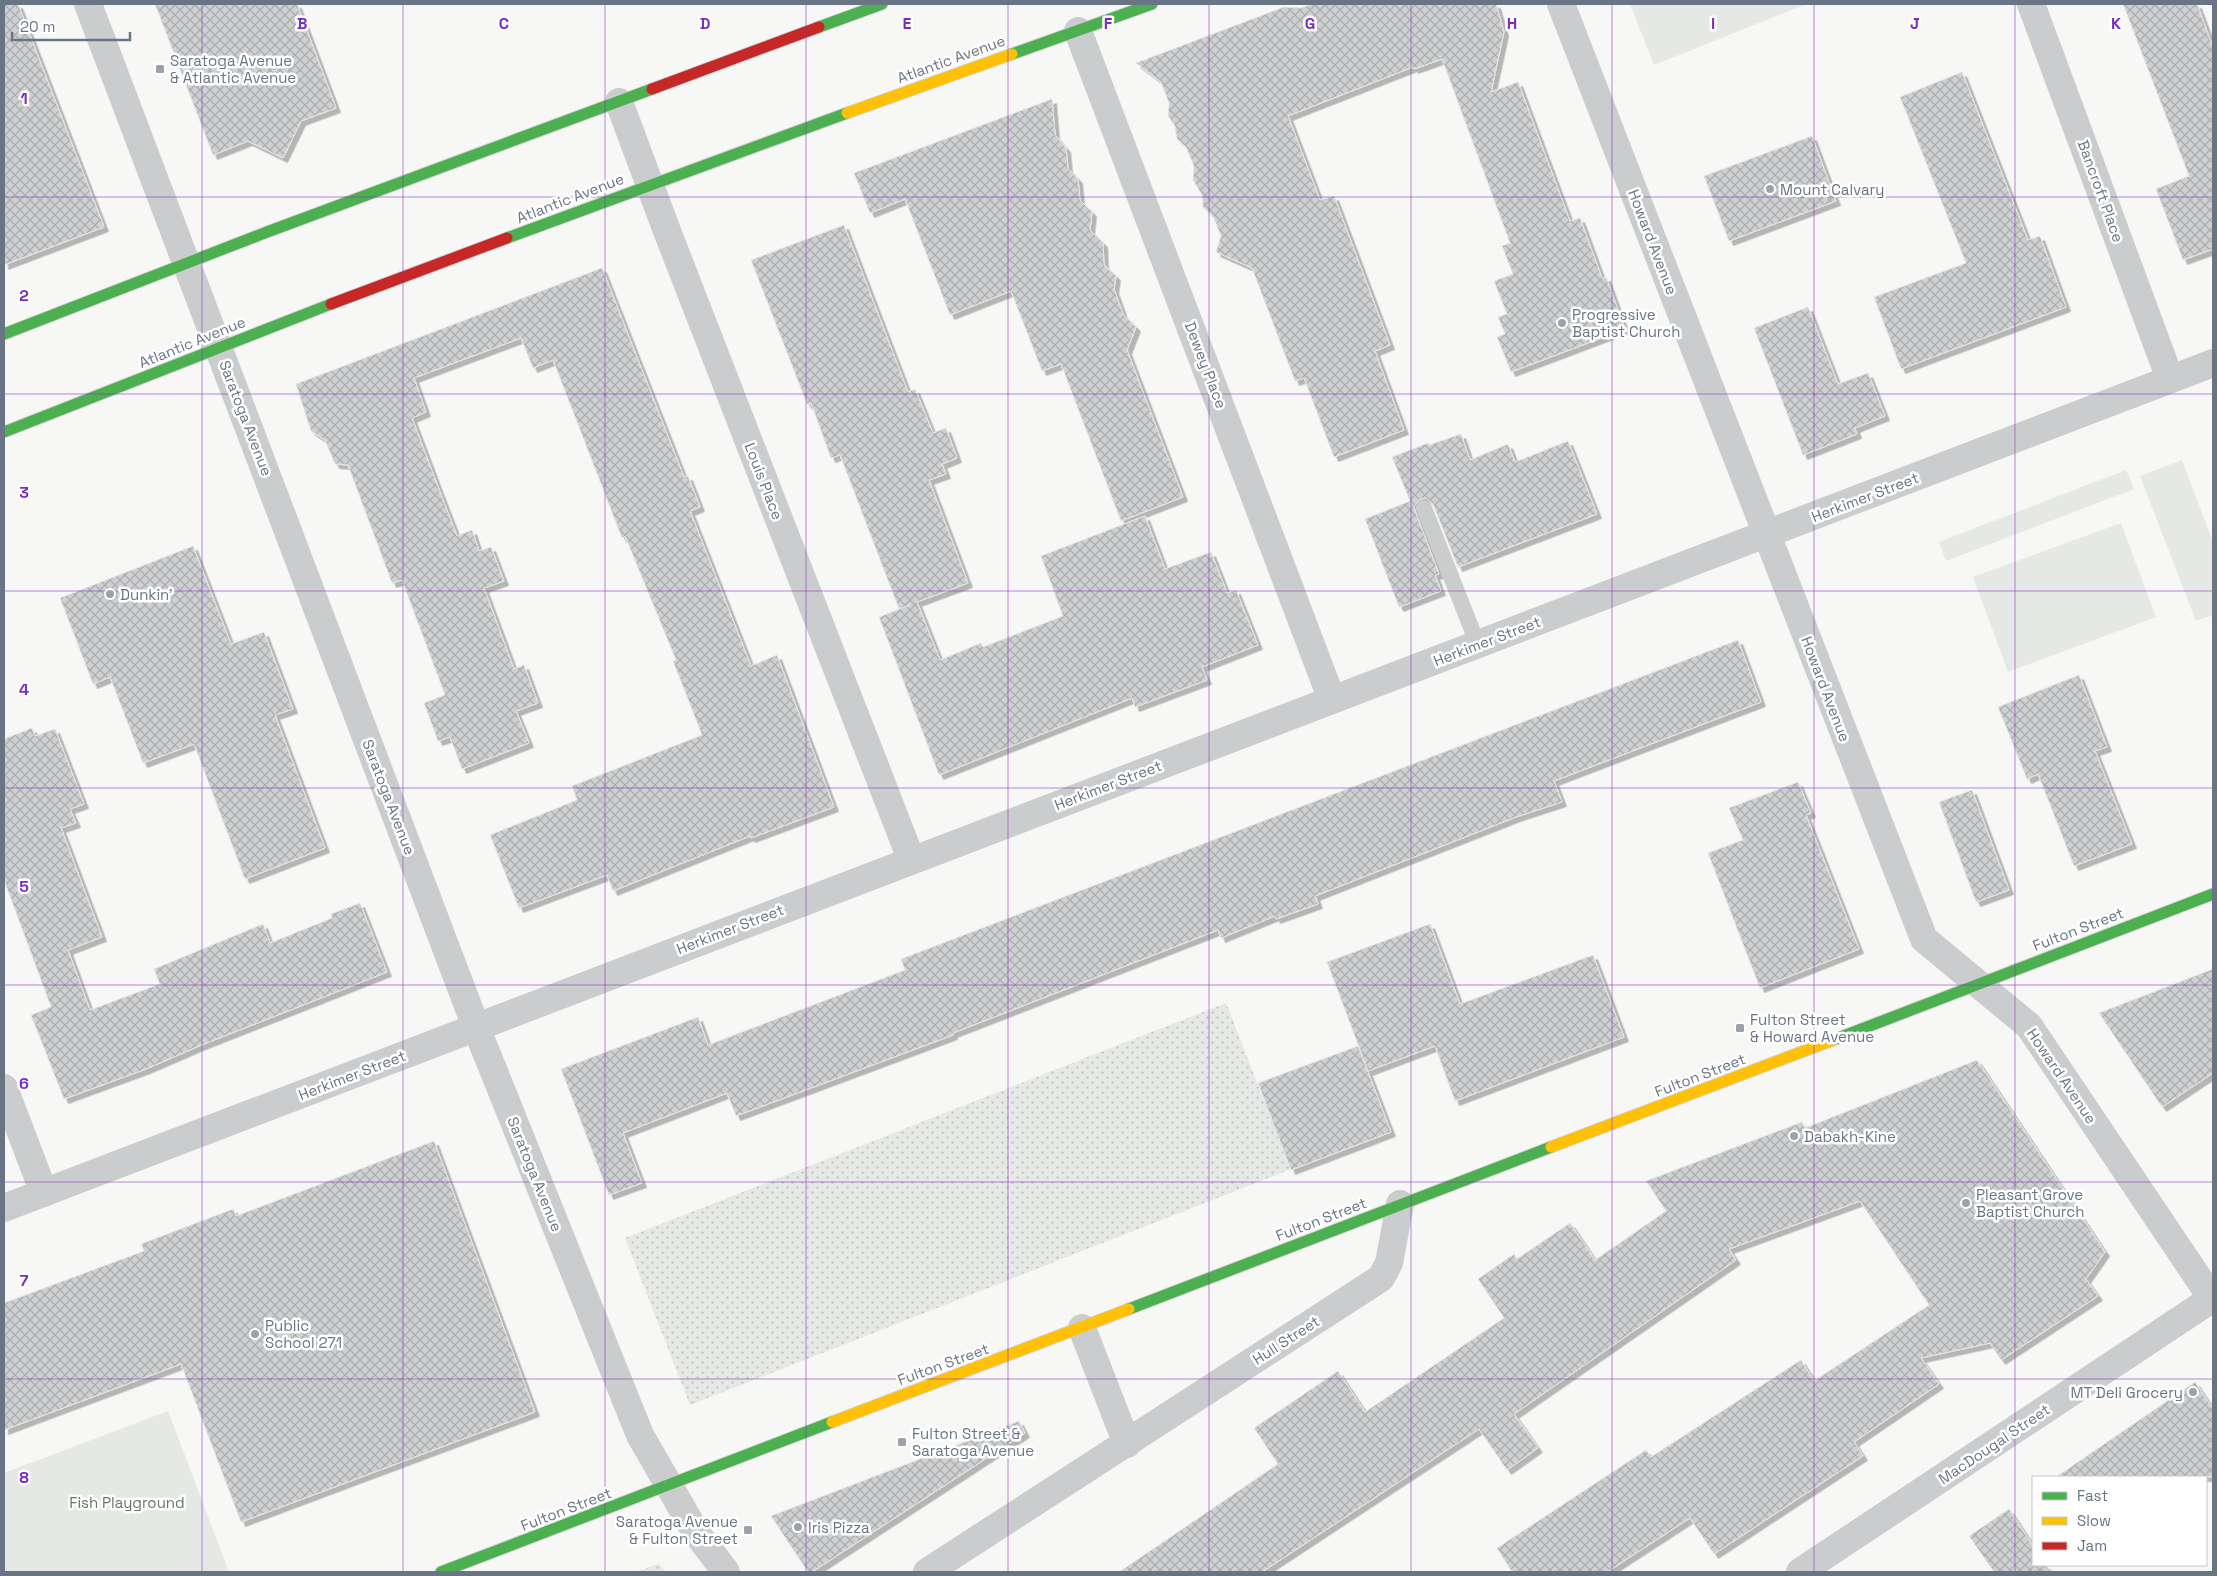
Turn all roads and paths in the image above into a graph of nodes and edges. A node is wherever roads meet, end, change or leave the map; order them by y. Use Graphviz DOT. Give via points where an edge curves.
graph roads {
  1 [pos="88,4"];
  2 [pos="882,4"];
  3 [pos="1152,4"];
  4 [pos="1561,4"];
  5 [pos="2031,4"];
  6 [pos="1078,31"];
  7 [pos="619,102"];
  8 [pos="649,184"];
  9 [pos="187,264"];
  10 [pos="4,334"];
  11 [pos="219,348"];
  12 [pos="2213,363"];
  13 [pos="2170,379"];
  14 [pos="4,432"];
  15 [pos="1424,508"];
  16 [pos="1766,535"];
  17 [pos="1478,645"];
  18 [pos="1332,700"];
  19 [pos="911,859"];
  20 [pos="2213,894"];
  21 [pos="1977,983"];
  22 [pos="476,1028"];
  23 [pos="4,1088"];
  24 [pos="44,1193"];
  25 [pos="1400,1204"];
  26 [pos="4,1208"];
  27 [pos="2213,1299"];
  28 [pos="1082,1328"];
  29 [pos="1126,1444"];
  30 [pos="669,1486"];
  31 [pos="441,1572"];
  32 [pos="726,1572"];
  33 [pos="927,1572"];
  34 [pos="1800,1572"];
  1 -- 9 [label="street, Saratoga Avenue"];
  2 -- 7 [label="main road"];
  3 -- 6 [label="main road, Atlantic Avenue"];
  4 -- 16 [label="street, Howard Avenue"];
  5 -- 13 [label="street, Bancroft Place"];
  6 -- 8 [label="main road, Atlantic Avenue"];
  6 -- 18 [label="street, Dewey Place"];
  7 -- 8 [label="street, Louis Place"];
  7 -- 9 [label="main road"];
  8 -- 11 [label="main road, Atlantic Avenue"];
  8 -- 19 [label="street, Louis Place"];
  9 -- 10 [label="main road"];
  9 -- 11 [label="street, Saratoga Avenue"];
  11 -- 14 [label="main road, Atlantic Avenue"];
  11 -- 22 [label="street, Saratoga Avenue"];
  12 -- 13 [label="street, Herkimer Street"];
  13 -- 16 [label="street, Herkimer Street"];
  15 -- 17 [label="lane"];
  16 -- 17 [label="street, Herkimer Street"];
  16 -- 21 [label="street, Howard Avenue" via="1924,939"];
  17 -- 18 [label="street, Herkimer Street"];
  18 -- 19 [label="street, Herkimer Street"];
  19 -- 22 [label="street, Herkimer Street"];
  20 -- 21 [label="main road, Fulton Street"];
  21 -- 25 [label="main road, Fulton Street"];
  21 -- 27 [label="street, Howard Avenue" via="2029,1026"];
  22 -- 24 [label="street, Herkimer Street"];
  22 -- 30 [label="street, Saratoga Avenue" via="640,1435"];
  23 -- 24 [label="street"];
  24 -- 26 [label="street, Herkimer Street"];
  25 -- 28 [label="main road, Fulton Street"];
  25 -- 29 [label="street, Hull Street" via="1389,1263 1381,1278"];
  27 -- 34 [label="street, MacDougal Street"];
  28 -- 29 [label="street"];
  28 -- 30 [label="main road, Fulton Street"];
  29 -- 33 [label="street, Hull Street"];
  30 -- 31 [label="main road, Fulton Street"];
  30 -- 32 [label="street, Saratoga Avenue" via="695,1531"];
}
